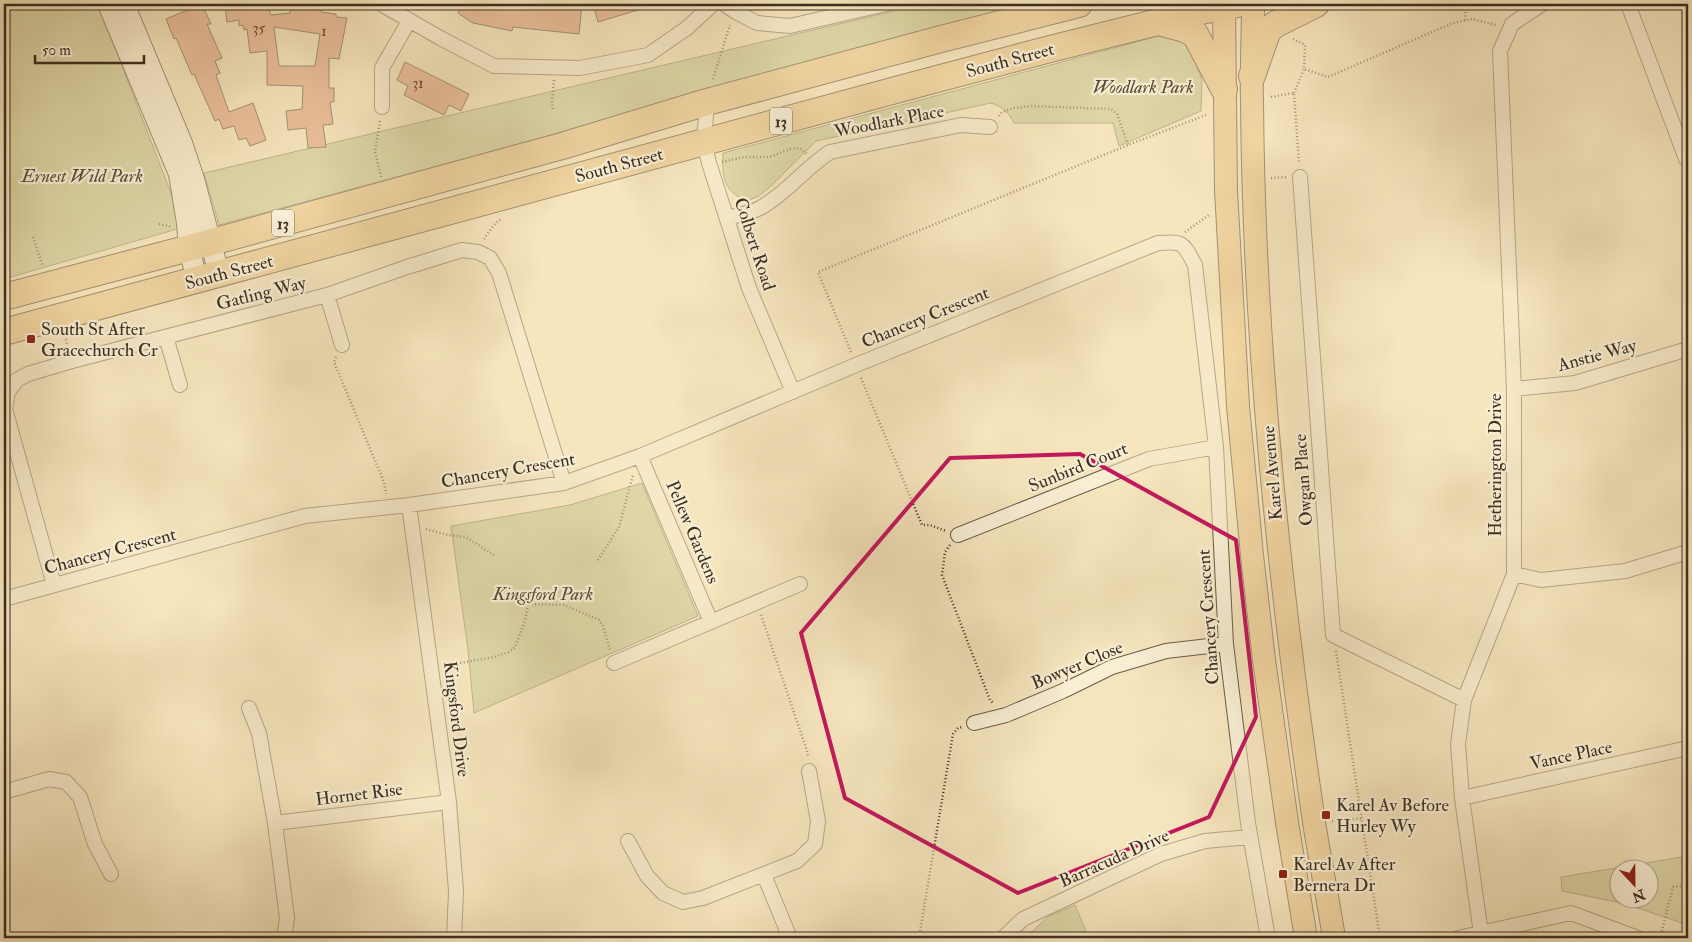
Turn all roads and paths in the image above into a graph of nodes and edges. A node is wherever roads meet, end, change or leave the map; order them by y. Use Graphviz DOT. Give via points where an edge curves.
graph roads {
  1 [pos="381,4"];
  2 [pos="713,4"];
  3 [pos="886,4"];
  4 [pos="1079,4"];
  5 [pos="1253,4"];
  6 [pos="1316,4"];
  7 [pos="1466,4"];
  8 [pos="1542,4"];
  9 [pos="1628,4"];
  10 [pos="118,5"];
  11 [pos="1228,5"];
  12 [pos="730,8"];
  13 [pos="1466,20"];
  14 [pos="409,21"];
  15 [pos="1158,22"];
  16 [pos="1509,30"];
  17 [pos="1291,38"];
  18 [pos="556,67"];
  19 [pos="1304,69"];
  20 [pos="1252,88"];
  21 [pos="1224,89"];
  22 [pos="1294,93"];
  23 [pos="707,102"];
  24 [pos="382,107"];
  25 [pos="553,108"];
  26 [pos="1207,123"];
  27 [pos="990,127"];
  28 [pos="1128,145"];
  29 [pos="706,152"];
  30 [pos="1688,158"];
  31 [pos="815,162"];
  32 [pos="1300,177"];
  33 [pos="1254,179"];
  34 [pos="1211,212"];
  35 [pos="505,218"];
  36 [pos="727,218"];
  37 [pos="159,224"];
  38 [pos="172,227"];
  39 [pos="1176,242"];
  40 [pos="200,245"];
  41 [pos="478,252"];
  42 [pos="208,277"];
  43 [pos="327,295"];
  44 [pos="4,297"];
  45 [pos="4,332"];
  46 [pos="166,337"];
  47 [pos="342,345"];
  48 [pos="1688,349"];
  49 [pos="856,365"];
  50 [pos="180,385"];
  51 [pos="1514,389"];
  52 [pos="793,392"];
  53 [pos="1216,447"];
  54 [pos="640,456"];
  55 [pos="564,483"];
  56 [pos="409,505"];
  57 [pos="388,507"];
  58 [pos="413,530"];
  59 [pos="958,535"];
  60 [pos="1688,552"];
  61 [pos="495,556"];
  62 [pos="598,560"];
  63 [pos="1514,574"];
  64 [pos="800,584"];
  65 [pos="54,585"];
  66 [pos="4,599"];
  67 [pos="757,602"];
  68 [pos="711,622"];
  69 [pos="1333,635"];
  70 [pos="1226,644"];
  71 [pos="614,663"];
  72 [pos="432,668"];
  73 [pos="1464,700"];
  74 [pos="249,708"];
  75 [pos="1006,715"];
  76 [pos="974,723"];
  77 [pos="1688,748"];
  78 [pos="809,771"];
  79 [pos="4,792"];
  80 [pos="1462,798"];
  81 [pos="448,802"];
  82 [pos="275,823"];
  83 [pos="1250,837"];
  84 [pos="628,841"];
  85 [pos="110,874"];
  86 [pos="764,875"];
  87 [pos="1688,885"];
  88 [pos="1481,934"];
  89 [pos="1308,936"];
  90 [pos="284,938"];
  91 [pos="454,938"];
  92 [pos="790,938"];
  93 [pos="919,938"];
  94 [pos="1003,938"];
  95 [pos="1268,938"];
  96 [pos="1334,938"];
  97 [pos="1380,938"];
  98 [pos="1458,938"];
  99 [pos="1638,938"];
  100 [pos="1660,938"];
  1 -- 14 [label="street"];
  2 -- 18 [label="street" via="688,28 648,55 580,68"];
  3 -- 12 [label="street" via="790,26 757,23"];
  4 -- 23 [label="highway, South Street / 13"];
  5 -- 20 [label="main road, Karel Avenue"];
  6 -- 20 [label="highway" via="1268,30"];
  7 -- 13 [label="path"];
  8 -- 16 [label="street, Hetherington Drive" via="1512,24"];
  9 -- 30 [label="street"];
  10 -- 40 [label="street" via="179,174 187,224"];
  11 -- 15 [label="highway, South Street / 13"];
  11 -- 21 [label="main road, Karel Avenue"];
  12 -- 23 [label="path" via="732,18"];
  13 -- 16 [label="path" via="1486,21"];
  13 -- 19 [label="path" via="1328,77"];
  14 -- 18 [label="street" via="494,66"];
  14 -- 24 [label="street" via="382,68"];
  15 -- 21 [label="highway" via="1185,28 1195,34"];
  15 -- 29 [label="highway, South Street / 13" via="1050,49"];
  16 -- 51 [label="street, Hetherington Drive" via="1500,51"];
  17 -- 19 [label="path" via="1304,45"];
  18 -- 25 [label="path"];
  19 -- 22 [label="path"];
  20 -- 22 [label="path"];
  20 -- 33 [label="main road, Karel Avenue"];
  21 -- 89 [label="main road, Karel Avenue" via="1238,406 1251,545 1287,822"];
  22 -- 32 [label="path"];
  23 -- 29 [label="street, Colbert Road"];
  23 -- 40 [label="highway, South Street / 13" via="562,146"];
  26 -- 28 [label="path" via="1206,115"];
  27 -- 28 [label="path" via="1002,112 1014,108 1105,108 1117,114"];
  27 -- 31 [label="street, Woodlark Place" via="952,127 830,152"];
  28 -- 49 [label="path" via="818,272"];
  29 -- 31 [label="path" via="770,157 799,148"];
  29 -- 36 [label="street, Colbert Road"];
  29 -- 42 [label="highway, South Street / 13"];
  31 -- 36 [label="street, Woodlark Place" via="779,196 758,209"];
  32 -- 33 [label="path"];
  32 -- 69 [label="street, Owgan Place"];
  33 -- 96 [label="main road, Karel Avenue" via="1262,354 1286,616 1314,822"];
  34 -- 39 [label="path" via="1186,230"];
  35 -- 41 [label="path" via="490,230"];
  36 -- 52 [label="street, Colbert Road" via="749,288"];
  37 -- 38 [label="path"];
  39 -- 49 [label="street, Chancery Crescent" via="1158,243"];
  39 -- 53 [label="street, Chancery Crescent" via="1185,248 1195,265"];
  40 -- 42 [label="street"];
  40 -- 44 [label="highway, South Street / 13"];
  41 -- 43 [label="street, Gatling Way" via="462,250"];
  41 -- 55 [label="street" via="490,258 499,273"];
  42 -- 45 [label="highway, South Street / 13"];
  43 -- 46 [label="street, Gatling Way"];
  43 -- 47 [label="street"];
  46 -- 50 [label="street"];
  46 -- 65 [label="street, Gatling Way" via="28,374 17,380 8,392 5,409"];
  47 -- 57 [label="path" via="334,362 384,482"];
  48 -- 51 [label="street, Anstie Way" via="1574,383"];
  49 -- 52 [label="street, Chancery Crescent"];
  49 -- 59 [label="path" via="922,525"];
  51 -- 63 [label="street, Hetherington Drive"];
  52 -- 54 [label="street, Chancery Crescent"];
  53 -- 59 [label="street, Sunbird Court" via="1149,459"];
  53 -- 70 [label="street, Chancery Crescent"];
  54 -- 55 [label="street, Chancery Crescent"];
  54 -- 62 [label="path" via="619,527"];
  54 -- 68 [label="street, Pellew Gardens"];
  55 -- 56 [label="street, Chancery Crescent"];
  56 -- 57 [label="street, Chancery Crescent"];
  56 -- 58 [label="street, Kingsford Drive"];
  57 -- 65 [label="street, Chancery Crescent" via="305,516"];
  58 -- 61 [label="path" via="424,528 466,537"];
  58 -- 72 [label="street, Kingsford Drive"];
  59 -- 75 [label="path" via="945,552 942,575 990,700"];
  60 -- 63 [label="street" via="1626,571 1541,580"];
  63 -- 73 [label="street, Hetherington Drive"];
  64 -- 67 [label="street"];
  65 -- 66 [label="street, Chancery Crescent"];
  67 -- 68 [label="street"];
  67 -- 78 [label="path" via="807,751"];
  68 -- 71 [label="street"];
  69 -- 73 [label="street"];
  69 -- 97 [label="path"];
  70 -- 75 [label="street, Bowyer Close" via="1166,651 1112,667 1063,692"];
  70 -- 83 [label="street, Chancery Crescent"];
  71 -- 72 [label="path" via="599,620 564,605 528,603 524,624 515,647 509,652"];
  72 -- 81 [label="street, Kingsford Drive"];
  73 -- 80 [label="street, Hetherington Drive" via="1458,744"];
  74 -- 82 [label="street" via="259,733"];
  75 -- 76 [label="street, Bowyer Close"];
  76 -- 93 [label="path" via="958,728 953,734"];
  77 -- 80 [label="street, Vance Place"];
  78 -- 86 [label="street" via="818,821 815,844 797,861"];
  79 -- 85 [label="street" via="49,779 66,782 80,796 95,844"];
  80 -- 88 [label="street, Hetherington Drive"];
  81 -- 82 [label="street, Hornet Rise"];
  81 -- 91 [label="street, Kingsford Drive" via="456,891"];
  82 -- 90 [label="street" via="286,918"];
  83 -- 94 [label="street, Barracuda Drive" via="1204,841 1161,854 1023,919"];
  83 -- 95 [label="street, Chancery Crescent"];
  84 -- 86 [label="street" via="652,882 663,893 682,902 703,898"];
  86 -- 92 [label="street"];
  87 -- 100 [label="path" via="1673,887"];
  88 -- 98 [label="street"];
  88 -- 99 [label="street" via="1571,913"];
}
